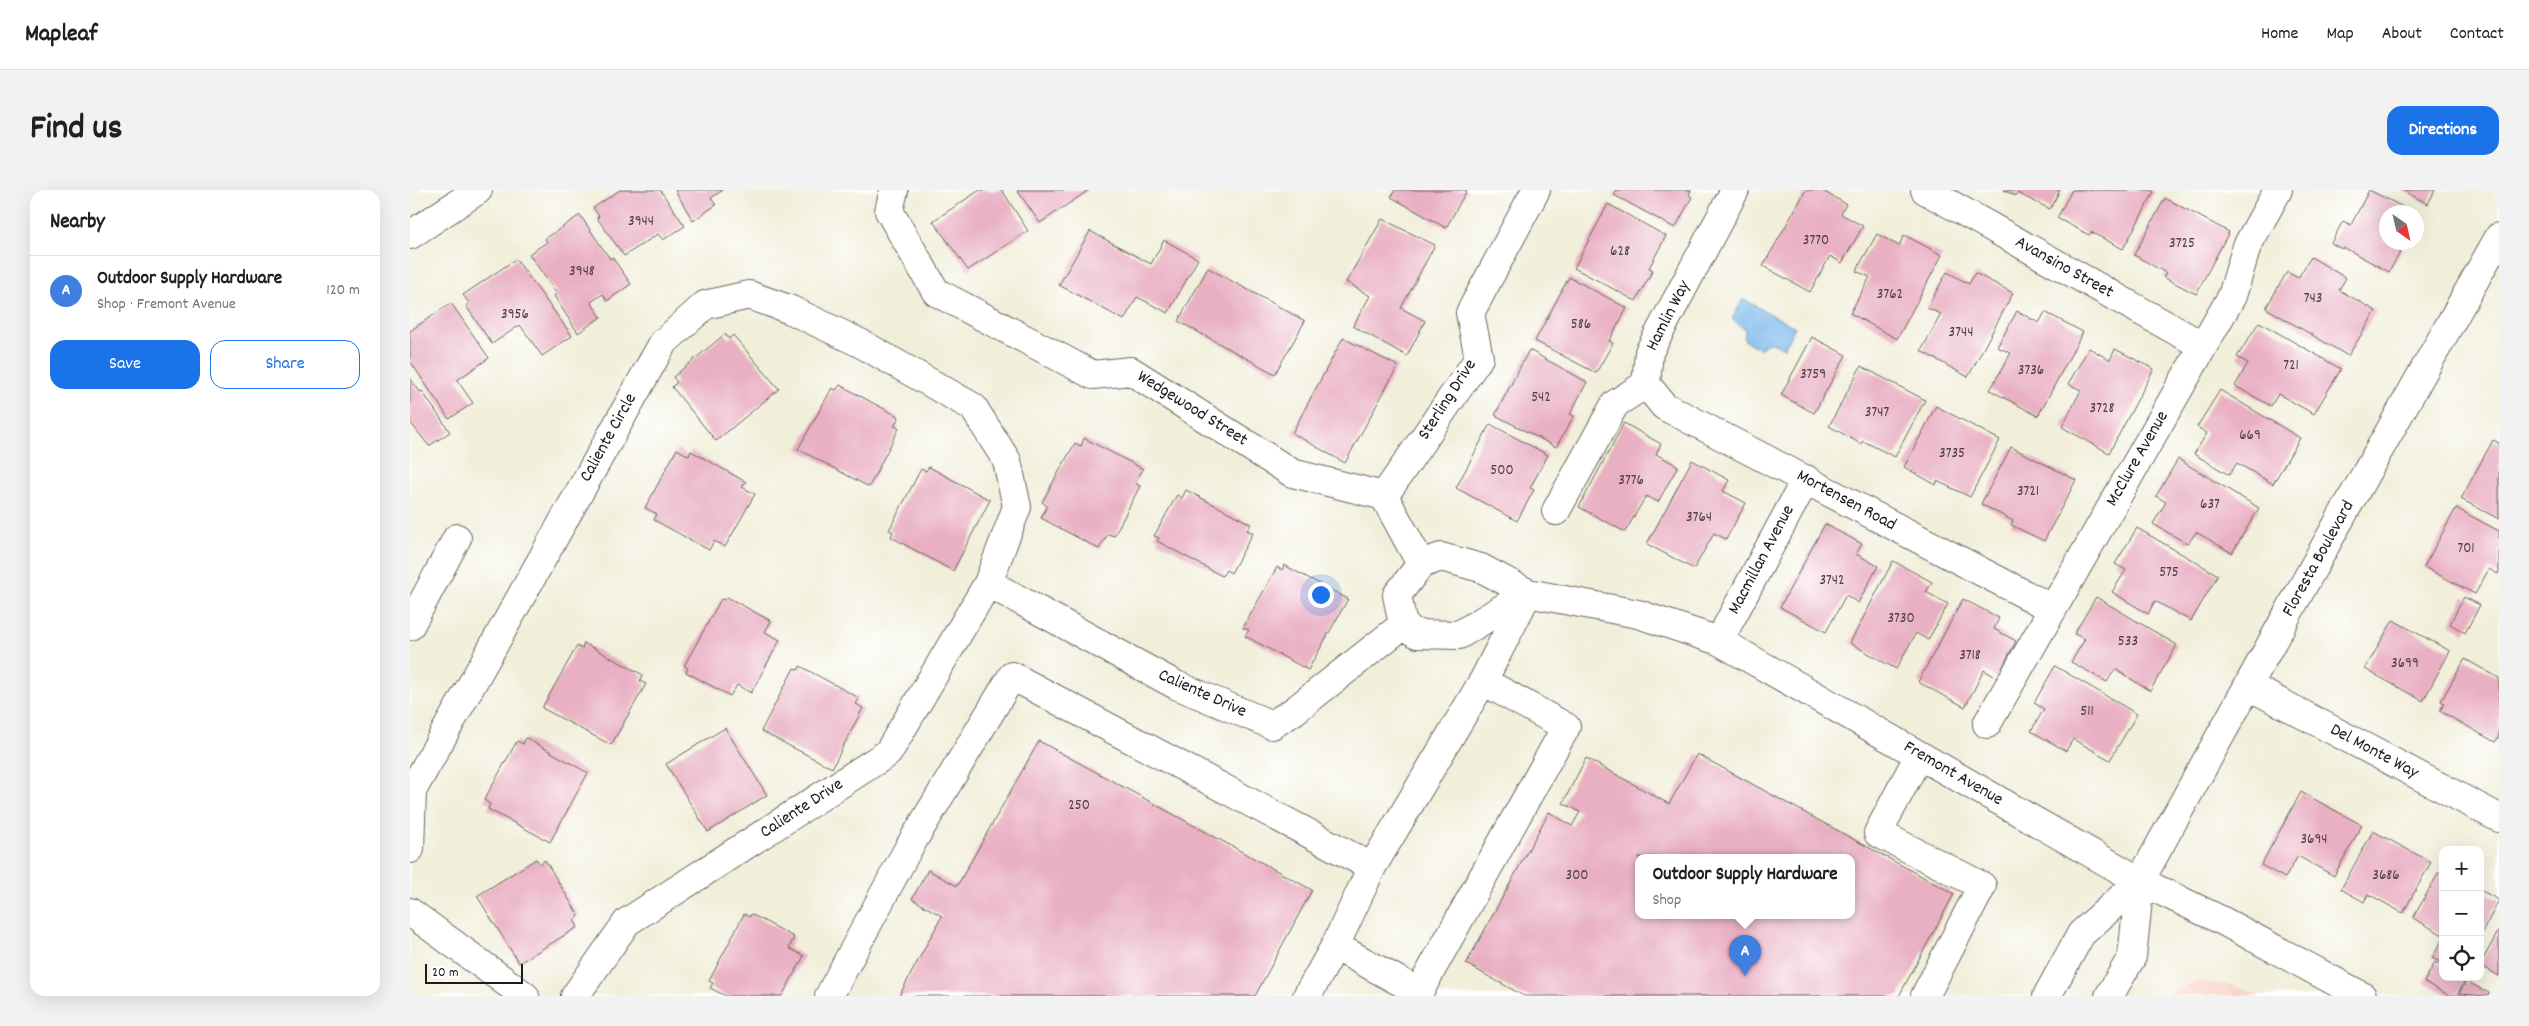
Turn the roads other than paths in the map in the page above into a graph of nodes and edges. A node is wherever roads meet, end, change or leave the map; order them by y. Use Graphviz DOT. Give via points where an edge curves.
graph roads {
  1 [pos="478,190"];
  2 [pos="1536,190"];
  3 [pos="1735,190"];
  4 [pos="1925,190"];
  5 [pos="2278,190"];
  6 [pos="892,200"];
  7 [pos="410,235"];
  8 [pos="2499,237"];
  9 [pos="2203,346"];
  10 [pos="1646,384"];
  11 [pos="973,407"];
  12 [pos="1806,480"];
  13 [pos="1384,496"];
  14 [pos="1556,511"];
  15 [pos="457,538"];
  16 [pos="1421,564"];
  17 [pos="988,584"];
  18 [pos="1528,594"];
  19 [pos="2053,609"];
  20 [pos="1403,625"];
  21 [pos="410,626"];
  22 [pos="1719,640"];
  23 [pos="1483,681"];
  24 [pos="2249,686"];
  25 [pos="1986,724"];
  26 [pos="1919,755"];
  27 [pos="2499,818"];
  28 [pos="410,849"];
  29 [pos="1372,867"];
  30 [pos="2140,882"];
  31 [pos="410,912"];
  32 [pos="1334,946"];
  33 [pos="1422,994"];
  34 [pos="525,996"];
  35 [pos="574,996"];
  36 [pos="829,996"];
  37 [pos="1307,996"];
  38 [pos="1925,996"];
  39 [pos="2047,996"];
  40 [pos="2109,996"];
  41 [pos="2362,996"];
  1 -- 7 [label="street"];
  2 -- 13 [label="street, Sterling Drive" via="1470,313 1479,358"];
  3 -- 10 [label="street, Hamlin Way" via="1649,352"];
  4 -- 9 [label="street, Avansino Street"];
  5 -- 9 [label="street, McClure Avenue" via="2247,246 2232,296"];
  6 -- 13 [label="street, Wedgewood Street" via="936,292 1093,375 1131,371 1292,473"];
  8 -- 24 [label="street, Floresta Boulevard"];
  9 -- 19 [label="street, McClure Avenue"];
  10 -- 12 [label="street, Mortensen Road" via="1664,406"];
  10 -- 14 [label="street" via="1615,404"];
  11 -- 17 [label="street, Caliente Drive" via="1007,461 1017,507"];
  11 -- 28 [label="street, Caliente Circle" via="860,343 791,310 749,295 705,305 663,343 412,791"];
  12 -- 19 [label="street, Mortensen Road"];
  12 -- 22 [label="street, Macmillan Avenue"];
  13 -- 16 [label="street"];
  15 -- 21 [label="street"];
  16 -- 18 [label="street, Fremont Avenue" via="1441,556 1481,568"];
  16 -- 20 [label="street" via="1397,595"];
  17 -- 20 [label="street, Caliente Drive" via="1176,685 1272,724 1294,711"];
  17 -- 35 [label="street, Caliente Drive" via="888,753 627,922"];
  18 -- 20 [label="street" via="1459,635 1417,634"];
  18 -- 22 [label="street, Fremont Avenue" via="1638,614"];
  18 -- 23 [label="street"];
  19 -- 25 [label="street, McClure Avenue"];
  22 -- 26 [label="street, Fremont Avenue"];
  23 -- 29 [label="street"];
  23 -- 33 [label="street" via="1566,727"];
  24 -- 27 [label="street, Del Monte Way"];
  24 -- 30 [label="street, Floresta Boulevard"];
  26 -- 30 [label="street, Fremont Avenue"];
  26 -- 38 [label="street" via="1878,833 1982,886"];
  29 -- 32 [label="street"];
  29 -- 36 [label="street" via="1012,676 908,849"];
  30 -- 39 [label="street, Floresta Boulevard" via="2081,934"];
  30 -- 40 [label="street, Floresta Boulevard" via="2132,957"];
  30 -- 41 [label="street, Fremont Avenue" via="2216,917"];
  31 -- 34 [label="street"];
  32 -- 33 [label="street"];
  32 -- 37 [label="street"];
}
